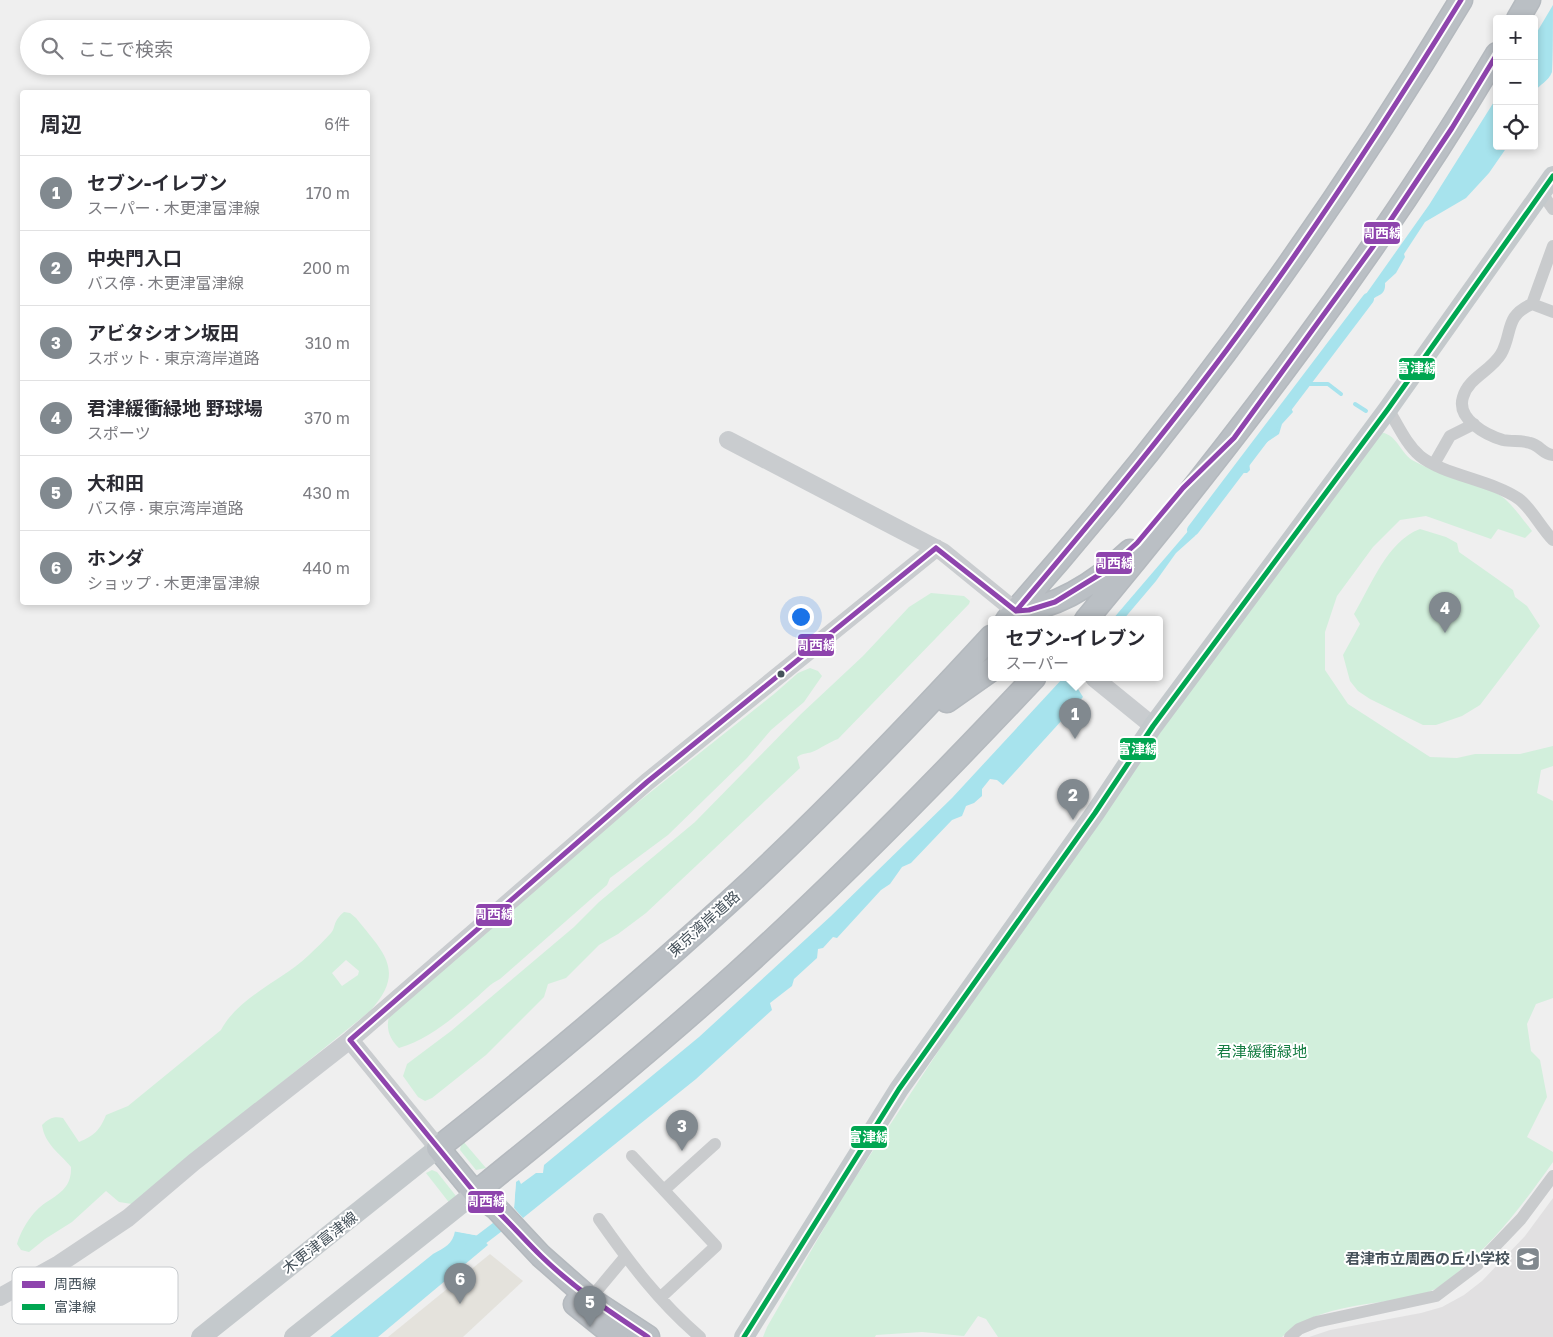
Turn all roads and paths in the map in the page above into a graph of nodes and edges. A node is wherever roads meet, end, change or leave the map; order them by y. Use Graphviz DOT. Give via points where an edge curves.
graph roads {
  1 [pos="1462,0"];
  2 [pos="1529,0"];
  3 [pos="1520,15"];
  4 [pos="1493,60"];
  5 [pos="1549,192"];
  6 [pos="1553,246"];
  7 [pos="1532,304"];
  8 [pos="1553,312"];
  9 [pos="1388,409"];
  10 [pos="1474,424"];
  11 [pos="1234,438"];
  12 [pos="728,440"];
  13 [pos="1553,455"];
  14 [pos="1434,464"];
  15 [pos="1553,540"];
  16 [pos="936,548"];
  17 [pos="1015,616"];
  18 [pos="1017,616"];
  19 [pos="1018,616"];
  20 [pos="1089,616"];
  21 [pos="988,640"];
  22 [pos="988,672"];
  23 [pos="1031,681"];
  24 [pos="1099,682"];
  25 [pos="1153,726"];
  26 [pos="836,799"];
  27 [pos="350,1040"];
  28 [pos="716,1144"];
  29 [pos="438,1148"];
  30 [pos="632,1156"];
  31 [pos="1553,1176"];
  32 [pos="664,1190"];
  33 [pos="480,1199"];
  34 [pos="599,1219"];
  35 [pos="512,1236"];
  36 [pos="625,1257"];
  37 [pos="54,1267"];
  38 [pos="12,1290"];
  39 [pos="0,1297"];
  40 [pos="660,1298"];
  41 [pos="590,1299"];
  42 [pos="202,1337"];
  43 [pos="294,1337"];
  44 [pos="616,1337"];
  45 [pos="648,1337"];
  46 [pos="700,1337"];
  47 [pos="744,1337"];
  48 [pos="1290,1337"];
  1 -- 18 [label="highway" via="1364,156 1270,292"];
  2 -- 3 [label="highway"];
  4 -- 11 [label="highway" via="1372,248"];
  5 -- 9 [label="main road"];
  6 -- 7 [label="street"];
  7 -- 8 [label="street"];
  7 -- 10 [label="street" via="1514,317 1500,355 1465,391 1462,409"];
  9 -- 14 [label="street" via="1406,441 1421,457"];
  9 -- 25 [label="main road"];
  10 -- 13 [label="street" via="1504,440 1529,442 1543,453"];
  10 -- 14 [label="street" via="1450,436"];
  11 -- 19 [label="highway" via="1183,488 1137,543 1107,570 1055,602"];
  11 -- 20 [label="highway"];
  12 -- 16 [label="street"];
  14 -- 15 [label="street" via="1495,486 1520,500"];
  16 -- 17 [label="street"];
  16 -- 27 [label="street" via="647,782"];
  21 -- 26 [label="highway, 東京湾岸道路"];
  22 -- 26 [label="highway" via="968,683 896,752"];
  23 -- 33 [label="highway" via="859,859 756,956"];
  24 -- 25 [label="street"];
  25 -- 47 [label="main road" via="1095,813 898,1089"];
  26 -- 29 [label="highway, 東京湾岸道路" via="646,976"];
  27 -- 29 [label="street"];
  27 -- 37 [label="street" via="128,1218"];
  28 -- 32 [label="street"];
  29 -- 33 [label="highway"];
  29 -- 42 [label="main road, 木更津富津線"];
  30 -- 32 [label="street"];
  31 -- 48 [label="street" via="1521,1220 1477,1265 1436,1296 1316,1322"];
  32 -- 40 [label="street" via="716,1246"];
  33 -- 35 [label="highway" via="496,1208"];
  33 -- 43 [label="main road"];
  34 -- 36 [label="street"];
  35 -- 41 [label="highway"];
  35 -- 44 [label="highway" via="536,1270"];
  36 -- 40 [label="street"];
  36 -- 41 [label="street"];
  38 -- 39 [label="street"];
  40 -- 46 [label="street"];
  41 -- 45 [label="highway"];
}
